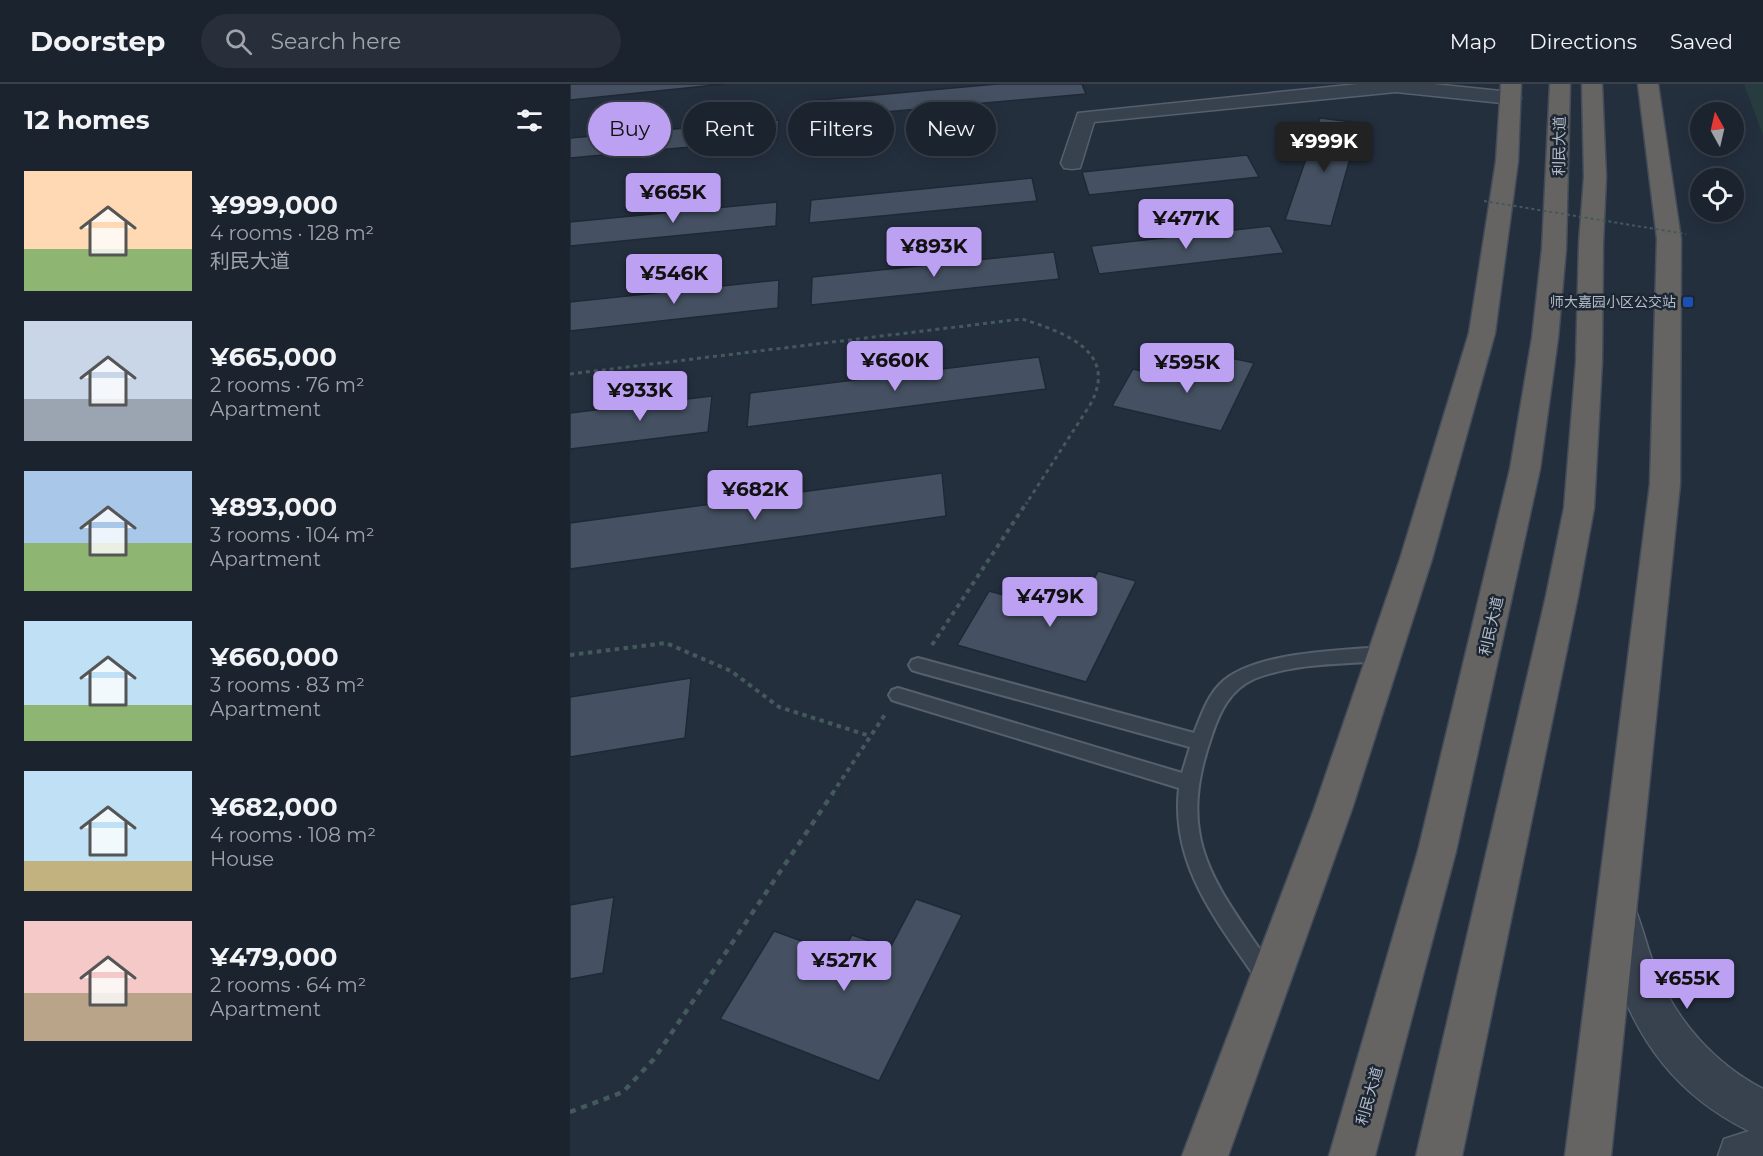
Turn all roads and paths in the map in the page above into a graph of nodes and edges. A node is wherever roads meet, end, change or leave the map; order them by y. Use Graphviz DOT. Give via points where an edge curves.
graph roads {
  1 [pos="1560,84"];
  2 [pos="1592,84"];
  3 [pos="1647,84"];
  4 [pos="1511,91"];
  5 [pos="1072,163"];
  6 [pos="1484,201"];
  7 [pos="1686,234"];
  8 [pos="570,374"];
  9 [pos="1385,654"];
  10 [pos="570,655"];
  11 [pos="918,665"];
  12 [pos="898,695"];
  13 [pos="870,736"];
  14 [pos="1200,742"];
  15 [pos="1189,783"];
  16 [pos="1617,905"];
  17 [pos="1270,983"];
  18 [pos="570,1113"];
  19 [pos="1763,1114"];
  20 [pos="1763,1151"];
  21 [pos="1204,1156"];
  22 [pos="1352,1156"];
  23 [pos="1439,1156"];
  24 [pos="1588,1156"];
  25 [pos="1741,1156"];
  1 -- 22 [label="highway, 利民大道" via="1554,249 1526,469 1437,851"];
  2 -- 23 [label="highway" via="1595,177 1579,508"];
  3 -- 16 [label="highway" via="1669,239 1665,484"];
  4 -- 5 [label="street" via="1396,86 1085,117"];
  4 -- 9 [label="highway" via="1507,161 1482,333"];
  6 -- 7 [label="path, bridge"];
  8 -- 11 [label="path" via="1022,319 1063,332 1082,345 1094,357 1097,390 1077,428"];
  9 -- 14 [label="lane" via="1255,671 1234,681 1221,696"];
  9 -- 17 [label="highway"];
  10 -- 13 [label="path" via="666,643 731,671 779,707"];
  11 -- 14 [label="lane"];
  12 -- 13 [label="path"];
  12 -- 15 [label="lane"];
  13 -- 18 [label="path" via="654,1059 623,1092"];
  14 -- 15 [label="lane"];
  15 -- 17 [label="lane" via="1188,832 1206,884"];
  16 -- 19 [label="street" via="1633,968 1659,1023 1677,1049 1719,1089"];
  16 -- 24 [label="highway"];
  17 -- 21 [label="highway"];
  20 -- 25 [label="street"];
}
